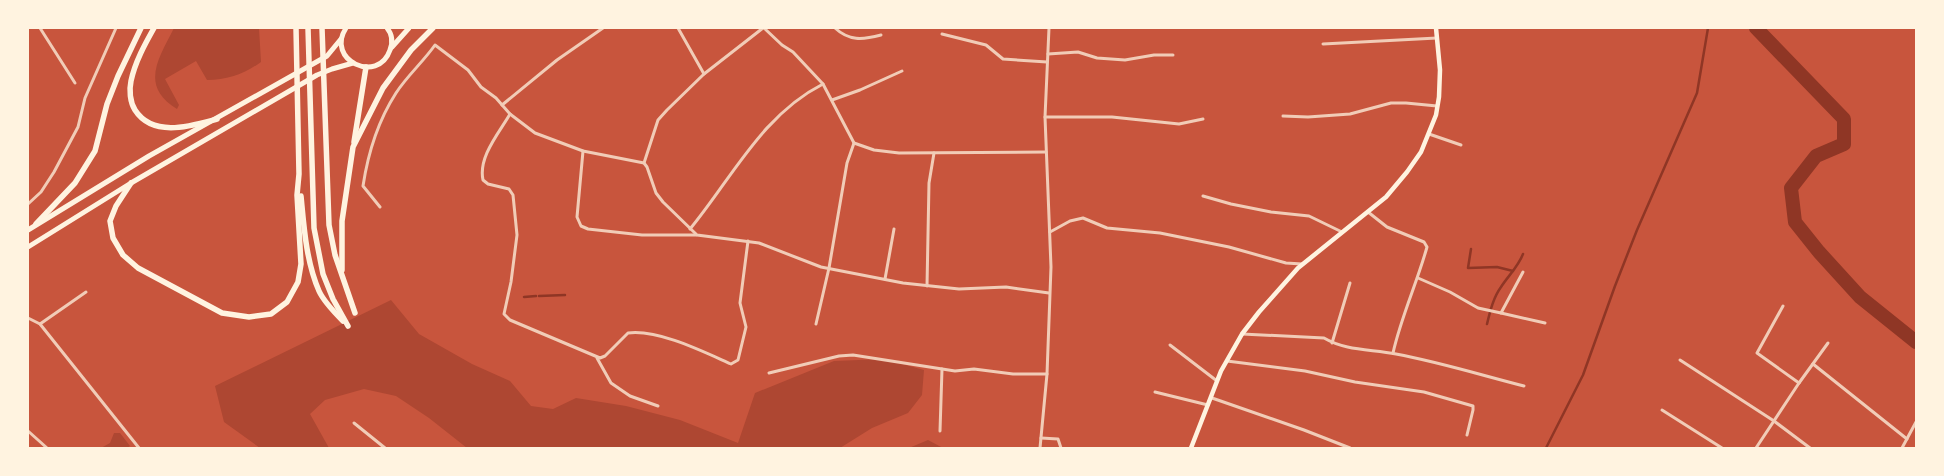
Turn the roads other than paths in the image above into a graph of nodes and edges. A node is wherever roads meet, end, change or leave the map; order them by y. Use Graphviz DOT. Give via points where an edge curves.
graph roads {
  1 [pos="40,28"];
  2 [pos="116,28"];
  3 [pos="141,28"];
  4 [pos="154,28"];
  5 [pos="296,28"];
  6 [pos="308,28"];
  7 [pos="346,28"];
  8 [pos="387,28"];
  9 [pos="409,28"];
  10 [pos="433,28"];
  11 [pos="603,28"];
  12 [pos="678,28"];
  13 [pos="763,28"];
  14 [pos="834,28"];
  15 [pos="1048,28"];
  16 [pos="1436,28"];
  17 [pos="322,31"];
  18 [pos="942,34"];
  19 [pos="880,35"];
  20 [pos="1437,38"];
  21 [pos="341,39"];
  22 [pos="1324,44"];
  23 [pos="391,48"];
  24 [pos="1048,54"];
  25 [pos="1173,55"];
  26 [pos="1047,62"];
  27 [pos="354,63"];
  28 [pos="366,67"];
  29 [pos="902,71"];
  30 [pos="704,74"];
  31 [pos="75,83"];
  32 [pos="824,84"];
  33 [pos="832,100"];
  34 [pos="502,105"];
  35 [pos="1438,106"];
  36 [pos="510,114"];
  37 [pos="1283,116"];
  38 [pos="1044,117"];
  39 [pos="1203,118"];
  40 [pos="217,119"];
  41 [pos="1429,134"];
  42 [pos="854,143"];
  43 [pos="1461,145"];
  44 [pos="354,147"];
  45 [pos="583,151"];
  46 [pos="1046,152"];
  47 [pos="934,154"];
  48 [pos="644,163"];
  49 [pos="300,174"];
  50 [pos="130,183"];
  51 [pos="1203,196"];
  52 [pos="28,204"];
  53 [pos="380,207"];
  54 [pos="1368,212"];
  55 [pos="36,224"];
  56 [pos="690,229"];
  57 [pos="894,229"];
  58 [pos="28,230"];
  59 [pos="1050,232"];
  60 [pos="1343,232"];
  61 [pos="697,235"];
  62 [pos="748,241"];
  63 [pos="28,248"];
  64 [pos="1303,264"];
  65 [pos="829,268"];
  66 [pos="1522,272"];
  67 [pos="1418,278"];
  68 [pos="885,279"];
  69 [pos="343,280"];
  70 [pos="1350,283"];
  71 [pos="927,286"];
  72 [pos="86,292"];
  73 [pos="1049,293"];
  74 [pos="1783,306"];
  75 [pos="355,313"];
  76 [pos="1501,313"];
  77 [pos="28,318"];
  78 [pos="1545,323"];
  79 [pos="40,324"];
  80 [pos="816,324"];
  81 [pos="1242,334"];
  82 [pos="1332,343"];
  83 [pos="1828,343"];
  84 [pos="1170,345"];
  85 [pos="1393,353"];
  86 [pos="597,357"];
  87 [pos="1680,360"];
  88 [pos="1226,361"];
  89 [pos="1813,364"];
  90 [pos="942,369"];
  91 [pos="769,373"];
  92 [pos="1047,374"];
  93 [pos="1217,381"];
  94 [pos="1799,383"];
  95 [pos="1524,386"];
  96 [pos="1155,392"];
  97 [pos="1212,398"];
  98 [pos="658,406"];
  99 [pos="1209,406"];
  100 [pos="1662,410"];
  101 [pos="1774,421"];
  102 [pos="354,422"];
  103 [pos="1916,422"];
  104 [pos="28,431"];
  105 [pos="940,431"];
  106 [pos="1467,436"];
  107 [pos="1040,438"];
  108 [pos="1907,439"];
  109 [pos="47,448"];
  110 [pos="139,448"];
  111 [pos="385,448"];
  112 [pos="1040,448"];
  113 [pos="1061,448"];
  114 [pos="1191,448"];
  115 [pos="1350,448"];
  116 [pos="1722,448"];
  117 [pos="1756,448"];
  118 [pos="1810,448"];
  119 [pos="1902,448"];
  1 -- 31 [label="street"];
  2 -- 52 [label="street" via="85,98 78,127 54,172 41,192"];
  3 -- 55 [label="highway" via="107,104 95,151 75,183"];
  4 -- 40 [label="highway" via="131,81 132,105 138,115 149,124 162,128 190,126"];
  5 -- 49 [label="highway"];
  6 -- 49 [label="highway" via="316,245 327,287 348,326 319,291 304,230"];
  7 -- 21 [label="highway"];
  8 -- 23 [label="highway" via="392,39"];
  9 -- 23 [label="highway"];
  10 -- 44 [label="highway" via="411,50 383,88"];
  11 -- 34 [label="street"];
  12 -- 30 [label="street"];
  13 -- 30 [label="street"];
  13 -- 32 [label="street" via="793,52"];
  14 -- 19 [label="street" via="850,38 862,40"];
  15 -- 24 [label="street"];
  16 -- 20 [label="main road"];
  17 -- 69 [label="highway" via="329,225"];
  18 -- 26 [label="street" via="986,44 1002,59"];
  20 -- 22 [label="street"];
  20 -- 35 [label="main road" via="1440,70"];
  21 -- 27 [label="highway" via="343,52"];
  21 -- 40 [label="highway" via="326,56"];
  23 -- 28 [label="highway" via="382,62"];
  24 -- 25 [label="street" via="1078,52 1097,58 1125,60"];
  24 -- 26 [label="street"];
  26 -- 38 [label="street"];
  27 -- 28 [label="highway"];
  27 -- 50 [label="highway" via="317,76"];
  28 -- 44 [label="highway"];
  29 -- 33 [label="street"];
  30 -- 48 [label="street" via="658,120"];
  32 -- 33 [label="street"];
  32 -- 56 [label="street" via="808,92 768,126"];
  33 -- 42 [label="street"];
  34 -- 36 [label="street"];
  34 -- 53 [label="street" via="468,70 435,45 396,92 369,154 363,186"];
  35 -- 37 [label="street" via="1391,103 1350,114"];
  35 -- 41 [label="main road"];
  36 -- 45 [label="street" via="543,137"];
  36 -- 86 [label="street" via="482,166 483,180 509,189 513,195 517,236 504,314 510,320"];
  38 -- 39 [label="street" via="1112,117 1179,124"];
  38 -- 46 [label="street"];
  40 -- 55 [label="highway"];
  41 -- 43 [label="street"];
  41 -- 54 [label="main road" via="1408,172"];
  42 -- 47 [label="street" via="899,154"];
  42 -- 65 [label="street" via="847,163"];
  44 -- 69 [label="highway" via="342,221"];
  45 -- 48 [label="street"];
  45 -- 61 [label="street" via="577,216 581,226 642,235"];
  46 -- 47 [label="street"];
  46 -- 59 [label="street"];
  47 -- 71 [label="street" via="929,183"];
  48 -- 56 [label="street" via="656,193"];
  49 -- 50 [label="highway" via="297,195 301,264 298,282 287,302 271,314 249,317 222,313 138,268 123,255 112,238 110,221"];
  50 -- 63 [label="highway"];
  51 -- 60 [label="street" via="1271,212 1309,216"];
  54 -- 60 [label="main road"];
  54 -- 67 [label="street" via="1388,227 1426,244"];
  55 -- 58 [label="highway"];
  56 -- 61 [label="street"];
  57 -- 68 [label="street"];
  59 -- 64 [label="street" via="1083,218 1107,228 1160,233 1286,263"];
  59 -- 73 [label="street"];
  60 -- 64 [label="main road"];
  61 -- 62 [label="street"];
  62 -- 65 [label="street"];
  62 -- 86 [label="street" via="740,303 746,327 738,360 731,364 697,348 643,332 628,333 605,356"];
  64 -- 81 [label="main road" via="1274,293"];
  65 -- 68 [label="street"];
  65 -- 80 [label="street"];
  66 -- 76 [label="street"];
  67 -- 76 [label="street" via="1478,308"];
  67 -- 85 [label="street"];
  68 -- 71 [label="street"];
  69 -- 75 [label="highway"];
  70 -- 82 [label="street"];
  71 -- 73 [label="street" via="997,286"];
  72 -- 79 [label="street"];
  73 -- 92 [label="street"];
  74 -- 94 [label="street" via="1757,353"];
  76 -- 78 [label="street"];
  77 -- 79 [label="street"];
  79 -- 110 [label="street"];
  81 -- 82 [label="street" via="1318,337"];
  81 -- 88 [label="main road"];
  82 -- 85 [label="street" via="1347,348"];
  83 -- 89 [label="street"];
  84 -- 93 [label="street"];
  85 -- 95 [label="street"];
  86 -- 98 [label="street" via="611,383 630,396"];
  87 -- 101 [label="street"];
  88 -- 93 [label="main road"];
  88 -- 106 [label="street" via="1415,390 1472,406"];
  89 -- 94 [label="street"];
  89 -- 108 [label="street"];
  90 -- 91 [label="street" via="853,355"];
  90 -- 92 [label="street"];
  90 -- 105 [label="street"];
  92 -- 107 [label="street"];
  93 -- 97 [label="main road"];
  94 -- 101 [label="street"];
  96 -- 99 [label="street"];
  97 -- 99 [label="main road"];
  97 -- 115 [label="street"];
  99 -- 114 [label="main road"];
  100 -- 116 [label="street"];
  101 -- 117 [label="street"];
  101 -- 118 [label="street"];
  102 -- 111 [label="street"];
  103 -- 108 [label="street"];
  104 -- 109 [label="street"];
  107 -- 112 [label="street"];
  107 -- 113 [label="street" via="1058,439"];
  108 -- 119 [label="street"];
}
